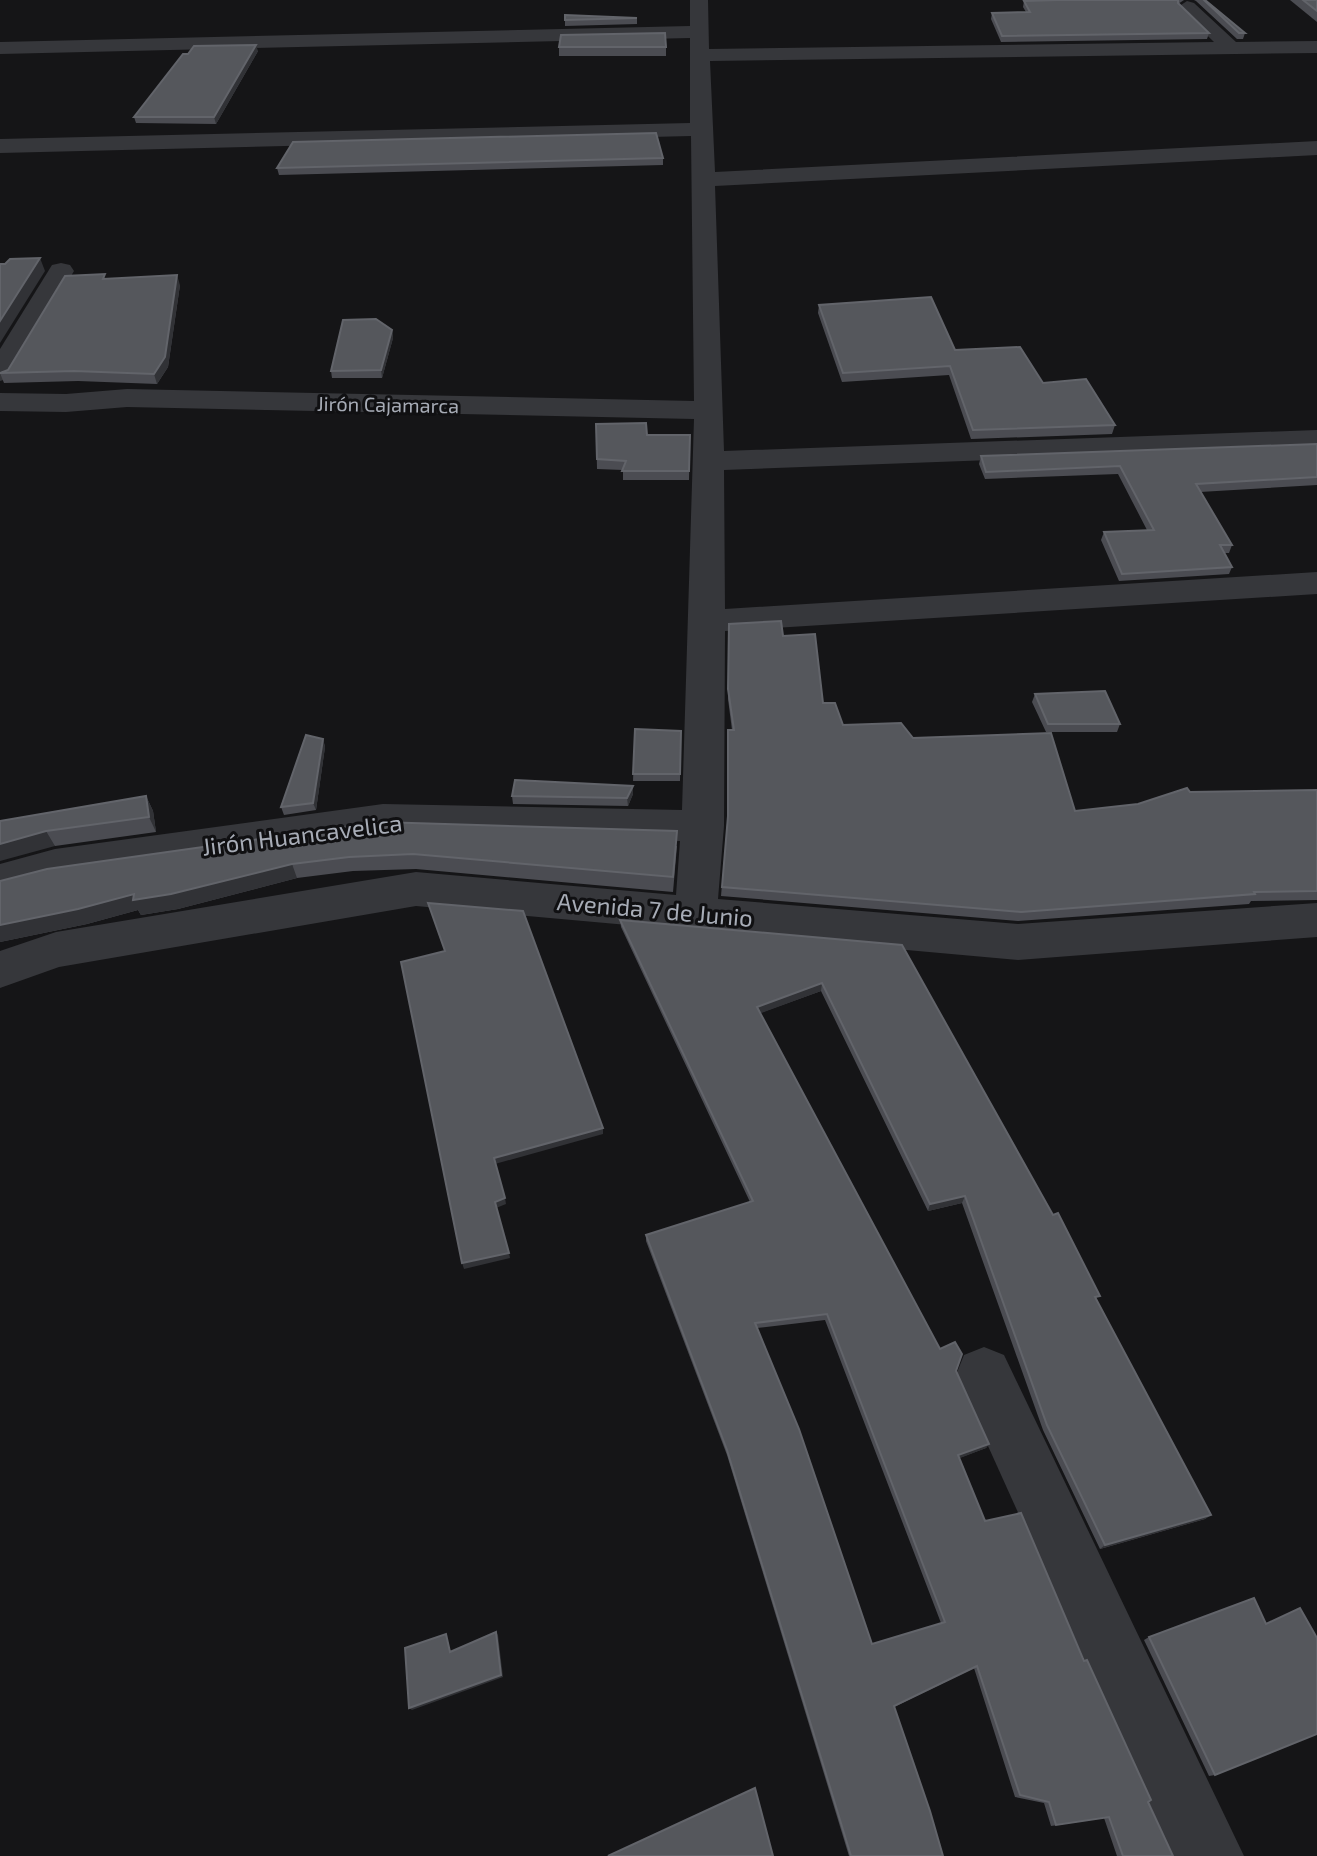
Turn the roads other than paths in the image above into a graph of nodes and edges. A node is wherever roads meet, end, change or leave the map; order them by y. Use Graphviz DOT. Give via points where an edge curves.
graph roads {
  1 [pos="699,0"];
  2 [pos="1187,7"];
  3 [pos="699,43"];
  4 [pos="1317,47"];
  5 [pos="0,48"];
  6 [pos="1231,48"];
  7 [pos="702,129"];
  8 [pos="0,146"];
  9 [pos="1317,148"];
  10 [pos="703,180"];
  11 [pos="61,271"];
  12 [pos="0,372"];
  13 [pos="0,402"];
  14 [pos="709,410"];
  15 [pos="1317,439"];
  16 [pos="708,461"];
  17 [pos="1317,583"];
  18 [pos="710,619"];
  19 [pos="703,826"];
  20 [pos="0,880"];
  21 [pos="696,911"];
  22 [pos="1317,920"];
  23 [pos="0,970"];
  24 [pos="984,1375"];
  25 [pos="1209,1856"];
  1 -- 3 [label="street"];
  2 -- 6 [label="street"];
  3 -- 5 [label="street"];
  3 -- 6 [label="street"];
  3 -- 7 [label="street"];
  4 -- 6 [label="street"];
  7 -- 8 [label="street"];
  7 -- 10 [label="street"];
  9 -- 10 [label="street"];
  10 -- 14 [label="street"];
  11 -- 12 [label="street"];
  13 -- 14 [label="street, Jirón Cajamarca" via="127,398"];
  14 -- 16 [label="street"];
  15 -- 16 [label="street"];
  16 -- 18 [label="street"];
  17 -- 18 [label="street"];
  18 -- 19 [label="street"];
  19 -- 20 [label="street, Jirón Huancavelica" via="383,819 55,865"];
  19 -- 21 [label="street"];
  21 -- 22 [label="street, Avenida 7 de Junio" via="1018,942"];
  21 -- 23 [label="street, Avenida 7 de Junio" via="416,889 56,950"];
  24 -- 25 [label="street"];
}
